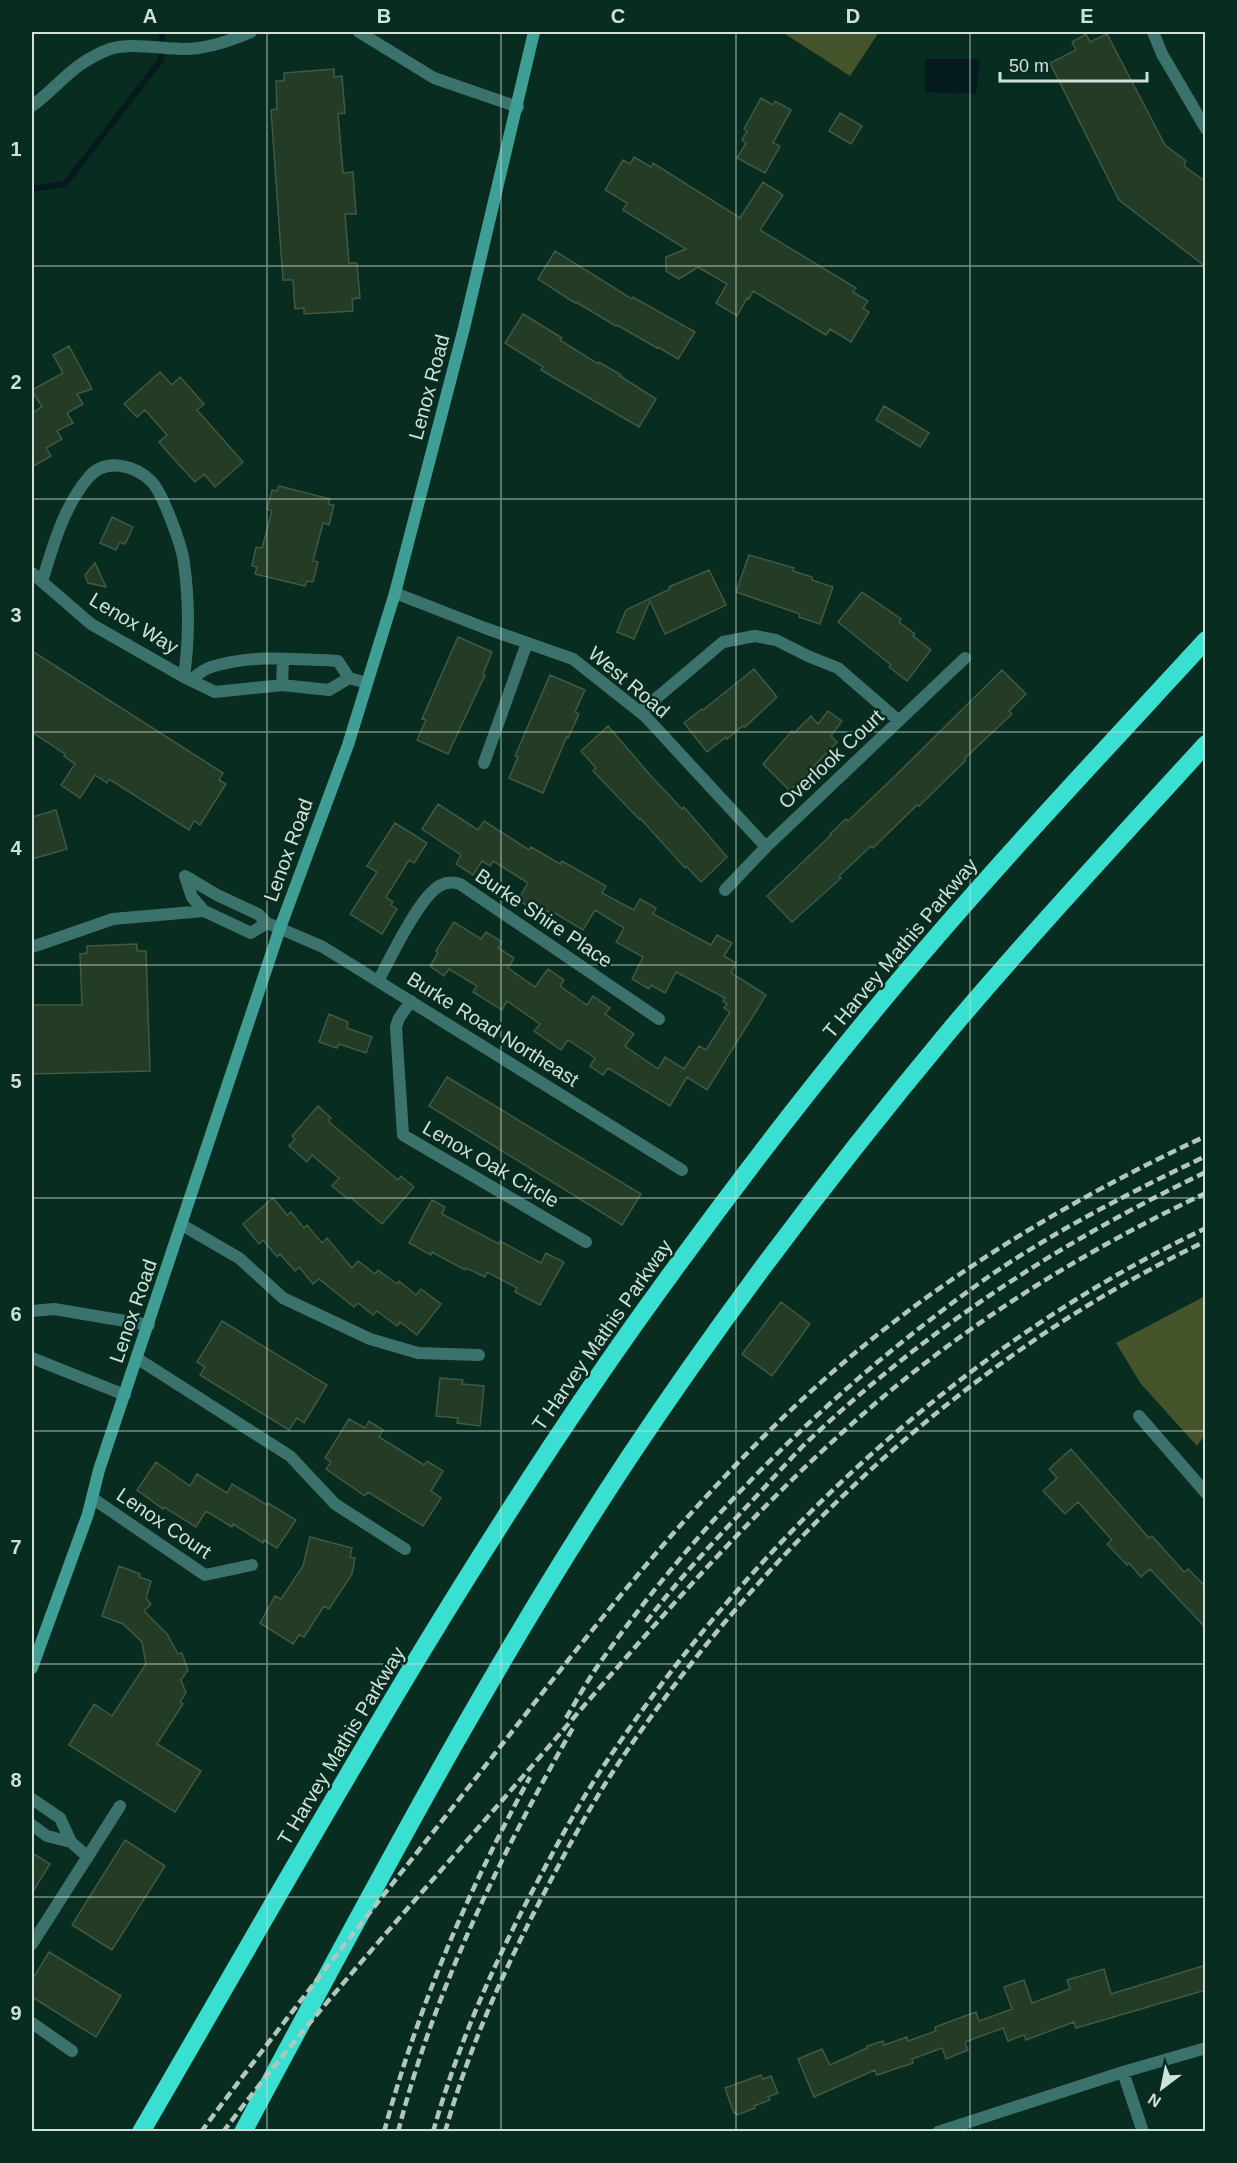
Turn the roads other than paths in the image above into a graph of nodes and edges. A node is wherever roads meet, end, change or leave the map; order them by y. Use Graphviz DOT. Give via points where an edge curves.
graph roads {
  1 [pos="250,32"];
  2 [pos="359,32"];
  3 [pos="534,32"];
  4 [pos="1153,32"];
  5 [pos="32,106"];
  6 [pos="518,107"];
  7 [pos="1206,129"];
  8 [pos="32,573"];
  9 [pos="42,582"];
  10 [pos="395,592"];
  11 [pos="1206,640"];
  12 [pos="527,643"];
  13 [pos="965,658"];
  14 [pos="283,659"];
  15 [pos="187,678"];
  16 [pos="349,678"];
  17 [pos="367,683"];
  18 [pos="282,685"];
  19 [pos="640,712"];
  20 [pos="899,721"];
  21 [pos="1206,744"];
  22 [pos="484,763"];
  23 [pos="766,847"];
  24 [pos="725,890"];
  25 [pos="231,901"];
  26 [pos="204,911"];
  27 [pos="223,920"];
  28 [pos="267,923"];
  29 [pos="280,928"];
  30 [pos="32,946"];
  31 [pos="378,981"];
  32 [pos="411,1001"];
  33 [pos="659,1019"];
  34 [pos="682,1170"];
  35 [pos="182,1225"];
  36 [pos="586,1242"];
  37 [pos="54,1309"];
  38 [pos="32,1311"];
  39 [pos="32,1317"];
  40 [pos="149,1325"];
  41 [pos="479,1355"];
  42 [pos="32,1358"];
  43 [pos="138,1359"];
  44 [pos="125,1395"];
  45 [pos="1139,1416"];
  46 [pos="1206,1493"];
  47 [pos="92,1498"];
  48 [pos="405,1549"];
  49 [pos="252,1565"];
  50 [pos="32,1668"];
  51 [pos="32,1799"];
  52 [pos="120,1806"];
  53 [pos="32,1825"];
  54 [pos="71,1842"];
  55 [pos="88,1857"];
  56 [pos="32,1944"];
  57 [pos="32,2024"];
  58 [pos="1206,2048"];
  59 [pos="72,2051"];
  60 [pos="1123,2072"];
  61 [pos="141,2132"];
  62 [pos="243,2132"];
  63 [pos="938,2132"];
  64 [pos="1143,2132"];
  1 -- 5 [label="street" via="226,43 181,49 112,48 78,64"];
  2 -- 6 [label="street" via="434,78"];
  3 -- 6 [label="street, Lenox Road"];
  4 -- 7 [label="street"];
  6 -- 10 [label="street, Lenox Road"];
  8 -- 9 [label="street, Lenox Way"];
  9 -- 15 [label="street, Lenox Way" via="91,624"];
  9 -- 15 [label="street" via="59,524 89,476 105,466 120,464 135,470 153,483 184,562"];
  10 -- 12 [label="street, West Road"];
  10 -- 17 [label="street, Lenox Road"];
  11 -- 61 [label="highway, T Harvey Mathis Parkway" via="896,984 761,1153 632,1328 511,1508 401,1687"];
  12 -- 19 [label="street, West Road" via="573,659"];
  12 -- 22 [label="street"];
  13 -- 20 [label="street, Overlook Court"];
  14 -- 15 [label="street, Lenox Way" via="245,659"];
  14 -- 16 [label="street, Lenox Way" via="338,662"];
  14 -- 18 [label="street"];
  15 -- 18 [label="street, Lenox Way" via="215,692"];
  16 -- 17 [label="street, Lenox Way"];
  16 -- 18 [label="street, Lenox Way" via="329,690"];
  17 -- 29 [label="street, Lenox Road"];
  19 -- 20 [label="street" via="723,642 755,636 776,640 838,668"];
  19 -- 23 [label="street, West Road"];
  20 -- 23 [label="street, Overlook Court"];
  21 -- 62 [label="highway" via="950,1030 818,1196 690,1369 571,1546 476,1703"];
  23 -- 24 [label="street, Overlook Court"];
  25 -- 26 [label="street, Burke Road Northeast" via="185,876 192,897"];
  25 -- 27 [label="street"];
  25 -- 28 [label="street, Burke Road Northeast"];
  26 -- 27 [label="street"];
  26 -- 30 [label="street" via="113,919"];
  27 -- 28 [label="street" via="251,933"];
  28 -- 29 [label="street, Burke Road Northeast"];
  29 -- 31 [label="street, Burke Road Northeast" via="323,947"];
  29 -- 35 [label="street, Lenox Road"];
  31 -- 32 [label="street, Burke Road Northeast"];
  31 -- 33 [label="street, Burke Shire Place" via="423,903 441,885 453,882"];
  32 -- 34 [label="street, Burke Road Northeast"];
  32 -- 36 [label="street, Lenox Oak Circle" via="396,1027 403,1135"];
  35 -- 40 [label="street, Lenox Road"];
  35 -- 41 [label="street" via="239,1258 284,1298 370,1339 418,1353"];
  37 -- 38 [label="street"];
  37 -- 39 [label="street" via="47,1315"];
  37 -- 40 [label="street"];
  40 -- 43 [label="street, Lenox Road"];
  42 -- 44 [label="street"];
  43 -- 44 [label="street, Lenox Road"];
  43 -- 48 [label="street" via="290,1456 335,1504"];
  44 -- 47 [label="street, Lenox Road"];
  45 -- 46 [label="street"];
  47 -- 49 [label="street, Lenox Court" via="205,1575"];
  47 -- 50 [label="street, Lenox Road"];
  51 -- 54 [label="street" via="60,1818"];
  52 -- 55 [label="street"];
  53 -- 54 [label="street" via="47,1836"];
  54 -- 55 [label="street"];
  55 -- 56 [label="street"];
  57 -- 59 [label="street"];
  58 -- 60 [label="street"];
  60 -- 63 [label="street"];
  60 -- 64 [label="street"];
}
